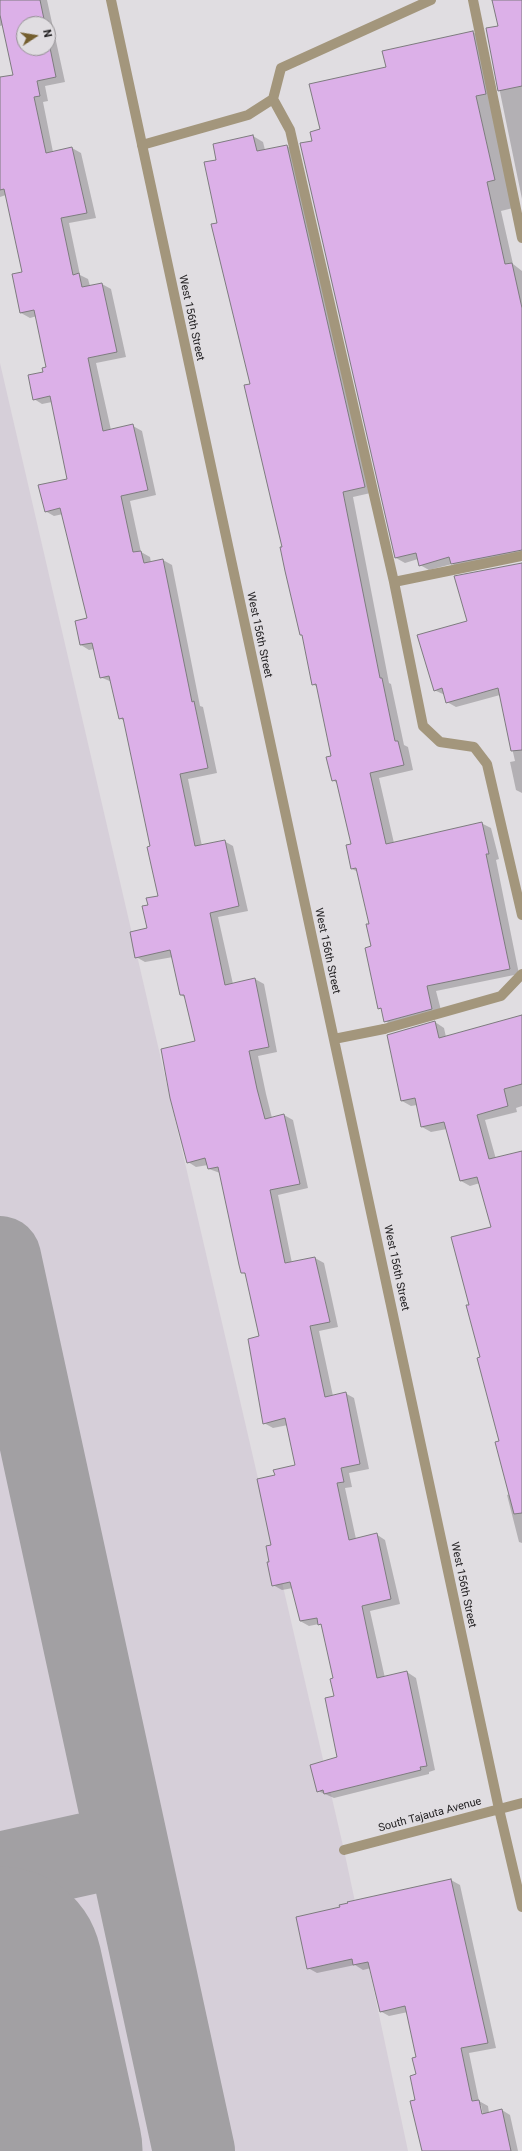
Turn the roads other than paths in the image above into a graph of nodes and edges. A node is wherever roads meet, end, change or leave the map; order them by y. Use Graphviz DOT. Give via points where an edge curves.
graph roads {
  1 [pos="111,0"];
  2 [pos="432,0"];
  3 [pos="472,0"];
  4 [pos="273,99"];
  5 [pos="142,145"];
  6 [pos="522,238"];
  7 [pos="522,556"];
  8 [pos="394,582"];
  9 [pos="522,915"];
  10 [pos="522,974"];
  11 [pos="334,1039"];
  12 [pos="522,1803"];
  13 [pos="499,1809"];
  14 [pos="344,1850"];
  15 [pos="522,1907"];
  1 -- 5 [label="street, West 156th Street"];
  2 -- 4 [label="street" via="281,68"];
  3 -- 6 [label="street"];
  4 -- 5 [label="street" via="248,115"];
  4 -- 8 [label="street" via="290,130"];
  5 -- 11 [label="street, West 156th Street"];
  7 -- 8 [label="street"];
  8 -- 9 [label="street" via="423,726 440,742 474,747 487,764"];
  10 -- 11 [label="street" via="502,996 384,1029"];
  11 -- 13 [label="street, West 156th Street"];
  12 -- 13 [label="street, South Tajauta Avenue"];
  13 -- 14 [label="street, South Tajauta Avenue"];
  13 -- 15 [label="street, West 156th Street"];
}
